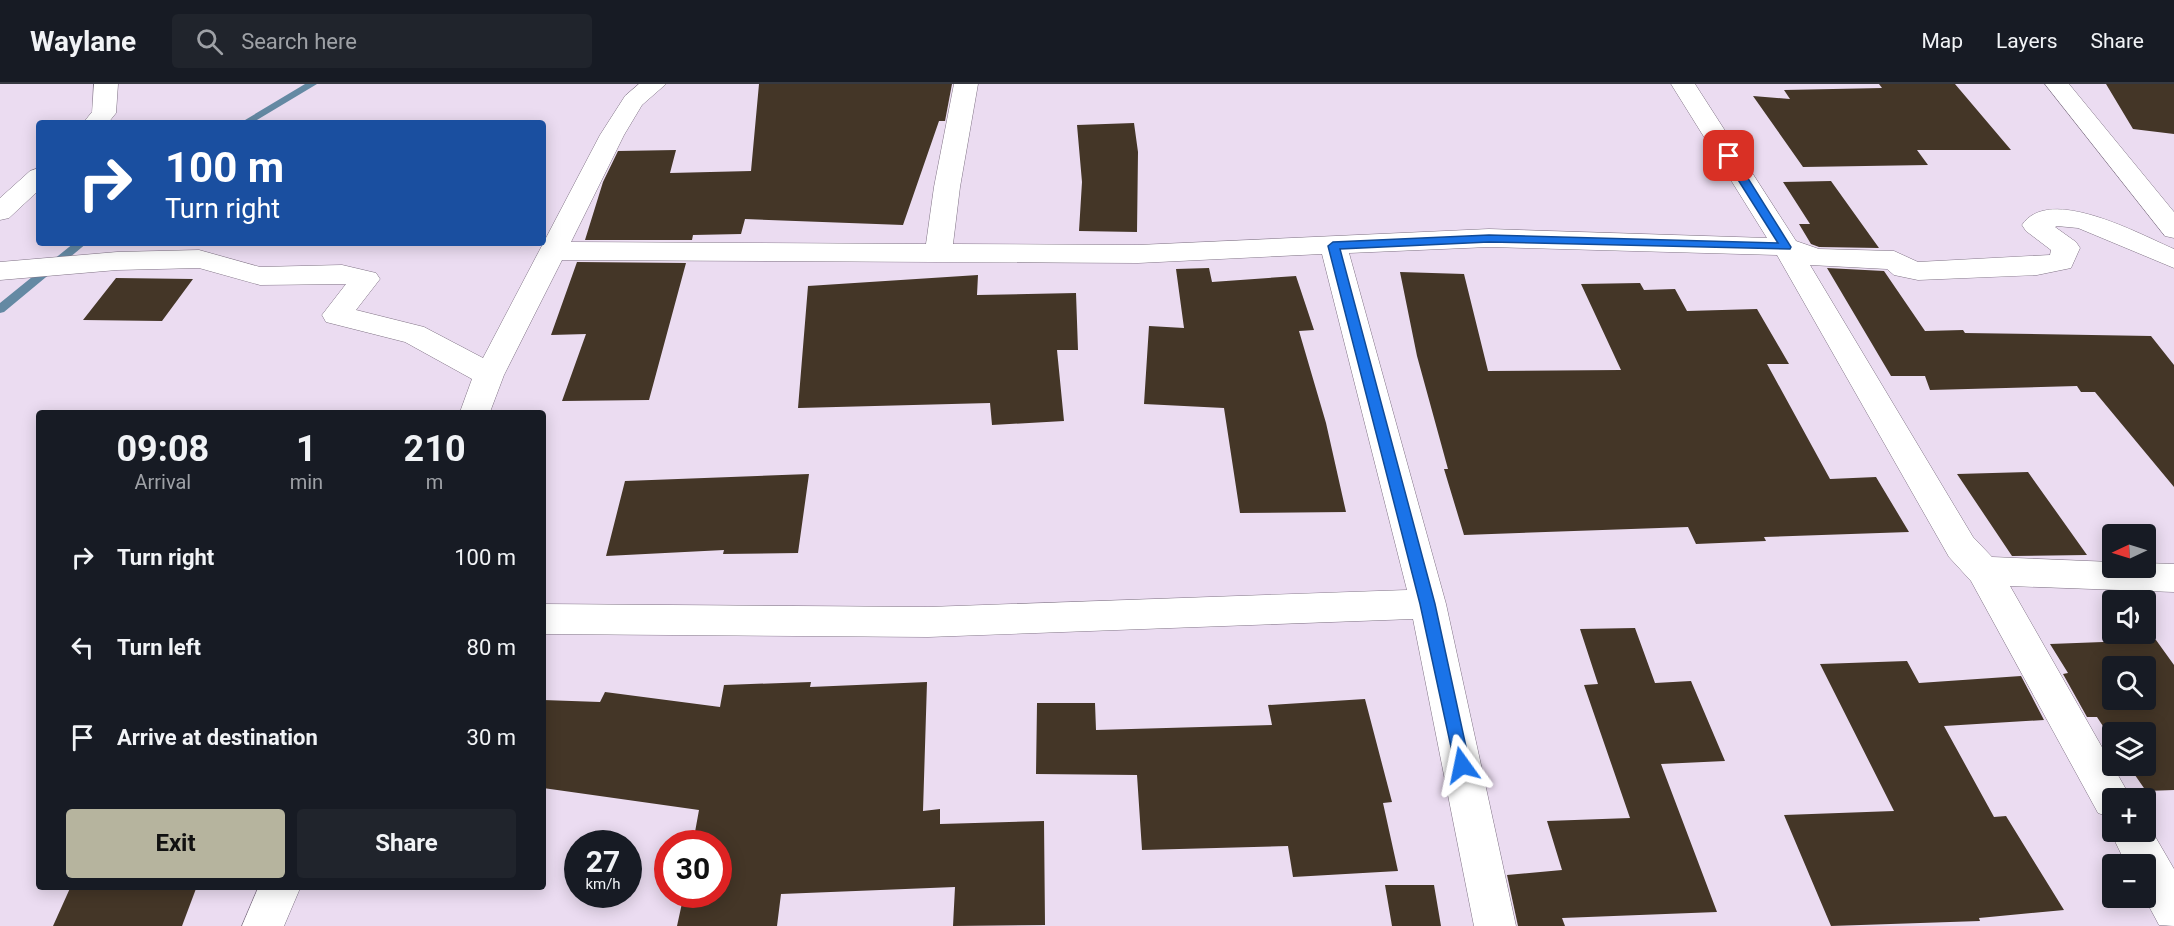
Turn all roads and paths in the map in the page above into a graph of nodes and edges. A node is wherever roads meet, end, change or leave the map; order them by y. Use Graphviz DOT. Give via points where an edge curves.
graph roads {
  1 [pos="106,84"];
  2 [pos="654,84"];
  3 [pos="966,84"];
  4 [pos="1683,84"];
  5 [pos="2057,84"];
  6 [pos="97,120"];
  7 [pos="36,179"];
  8 [pos="0,212"];
  9 [pos="2174,230"];
  10 [pos="1333,246"];
  11 [pos="1786,247"];
  12 [pos="552,251"];
  13 [pos="938,254"];
  14 [pos="2174,259"];
  15 [pos="0,271"];
  16 [pos="489,375"];
  17 [pos="476,410"];
  18 [pos="1983,571"];
  19 [pos="2174,578"];
  20 [pos="1428,604"];
  21 [pos="546,619"];
  22 [pos="2105,788"];
  23 [pos="2136,842"];
  24 [pos="278,890"];
  25 [pos="2174,909"];
  26 [pos="263,926"];
  27 [pos="1496,926"];
  1 -- 6 [label="street" via="104,113"];
  2 -- 12 [label="street" via="633,101 612,135"];
  3 -- 13 [label="street"];
  4 -- 11 [label="street"];
  5 -- 9 [label="street"];
  7 -- 8 [label="street"];
  10 -- 11 [label="street" via="1489,238"];
  10 -- 13 [label="street" via="1138,254"];
  10 -- 20 [label="street"];
  11 -- 14 [label="street" via="1817,258 1894,260 1904,269 1918,271 2037,266 2061,262 2066,248 2035,225 2054,217 2083,220"];
  11 -- 18 [label="street" via="1961,547"];
  12 -- 13 [label="street"];
  12 -- 16 [label="street"];
  15 -- 16 [label="street" via="117,261 199,260 260,276 342,274 366,279 336,315 414,334"];
  16 -- 17 [label="street"];
  18 -- 19 [label="street"];
  18 -- 22 [label="street"];
  20 -- 21 [label="street" via="928,622"];
  20 -- 27 [label="street"];
  23 -- 25 [label="street"];
  24 -- 26 [label="street"];
}
